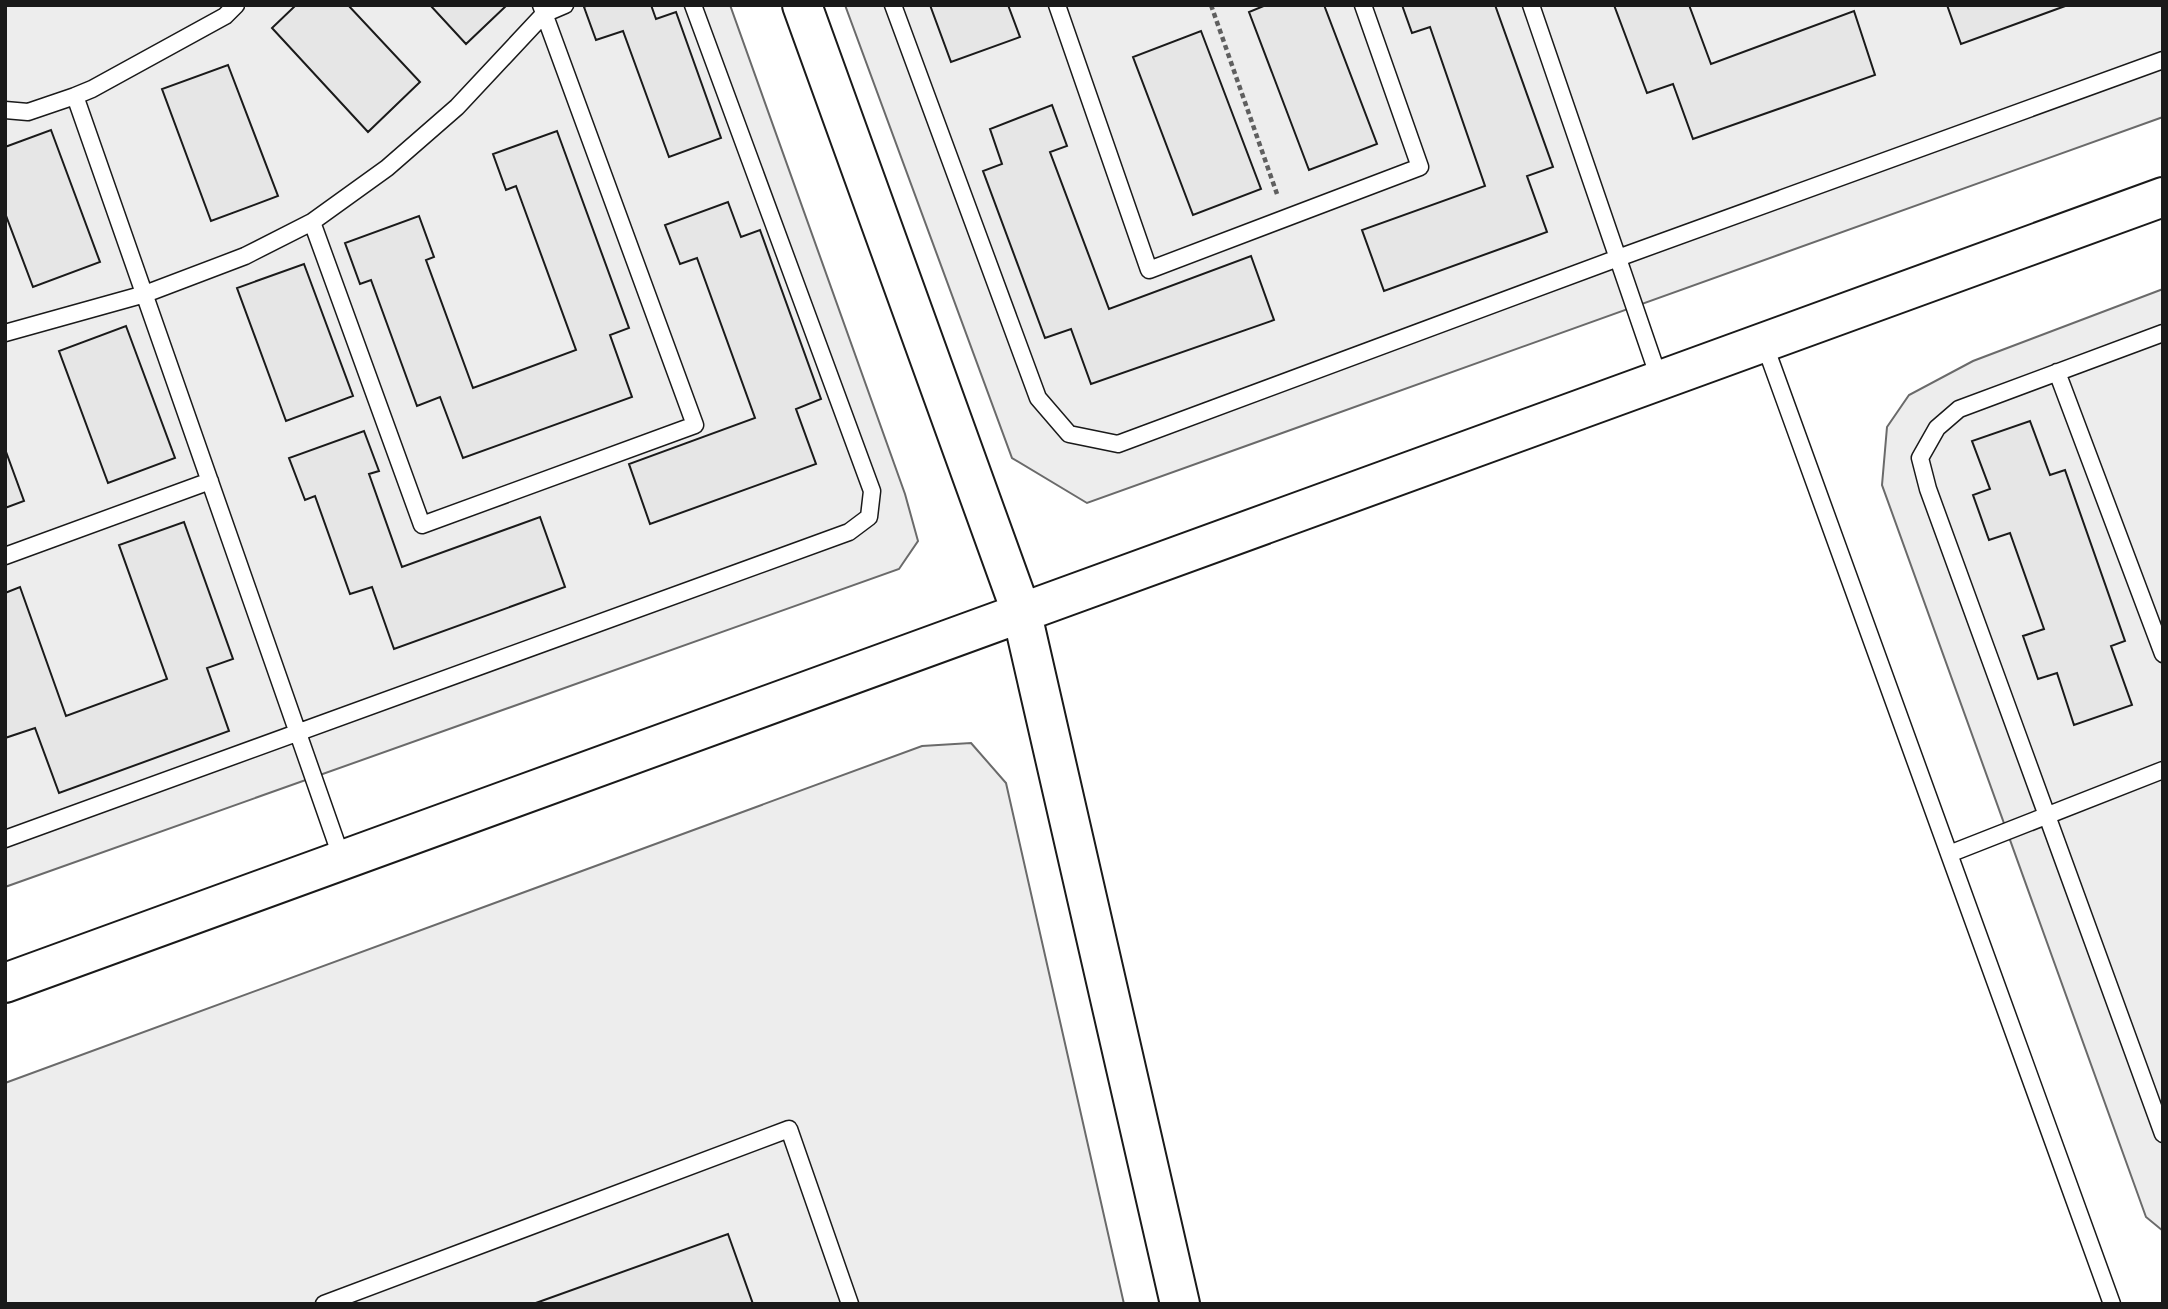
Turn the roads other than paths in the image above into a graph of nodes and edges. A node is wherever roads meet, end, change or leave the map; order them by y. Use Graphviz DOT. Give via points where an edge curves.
graph roads {
  1 [pos="565,5"];
  2 [pos="693,5"];
  3 [pos="802,5"];
  4 [pos="893,5"];
  5 [pos="1057,5"];
  6 [pos="1363,5"];
  7 [pos="1531,5"];
  8 [pos="227,9"];
  9 [pos="542,10"];
  10 [pos="2163,60"];
  11 [pos="75,96"];
  12 [pos="5,110"];
  13 [pos="2163,198"];
  14 [pos="312,222"];
  15 [pos="1618,258"];
  16 [pos="145,294"];
  17 [pos="2163,332"];
  18 [pos="5,333"];
  19 [pos="1764,343"];
  20 [pos="2057,372"];
  21 [pos="1660,381"];
  22 [pos="210,481"];
  23 [pos="5,556"];
  24 [pos="1022,614"];
  25 [pos="2163,654"];
  26 [pos="298,731"];
  27 [pos="2163,770"];
  28 [pos="2046,814"];
  29 [pos="5,839"];
  30 [pos="1949,853"];
  31 [pos="342,859"];
  32 [pos="5,983"];
  33 [pos="2163,1135"];
  34 [pos="324,1304"];
  35 [pos="850,1304"];
  36 [pos="1180,1304"];
  37 [pos="2112,1304"];
  1 -- 9 [label="lane"];
  2 -- 26 [label="lane" via="872,491 869,517 849,532"];
  3 -- 24 [label="street"];
  4 -- 15 [label="lane" via="1038,398 1069,435 1118,444"];
  5 -- 6 [label="lane" via="1149,270 1420,167"];
  7 -- 15 [label="lane"];
  8 -- 11 [label="lane"];
  9 -- 14 [label="lane" via="457,107 387,168"];
  9 -- 14 [label="lane" via="695,425 422,525"];
  10 -- 15 [label="lane"];
  11 -- 12 [label="lane" via="29,111"];
  11 -- 16 [label="lane"];
  13 -- 19 [label="street"];
  14 -- 16 [label="lane" via="245,256"];
  15 -- 21 [label="lane"];
  16 -- 18 [label="lane"];
  16 -- 22 [label="lane"];
  17 -- 20 [label="lane"];
  19 -- 21 [label="street"];
  19 -- 30 [label="lane"];
  20 -- 25 [label="lane"];
  20 -- 28 [label="lane" via="1959,409 1937,428 1920,458"];
  21 -- 24 [label="street"];
  22 -- 23 [label="lane"];
  22 -- 26 [label="lane"];
  24 -- 31 [label="street"];
  24 -- 36 [label="street"];
  26 -- 29 [label="lane"];
  26 -- 31 [label="lane"];
  27 -- 28 [label="lane"];
  28 -- 30 [label="lane"];
  28 -- 33 [label="lane"];
  30 -- 37 [label="lane"];
  31 -- 32 [label="street"];
  34 -- 35 [label="lane" via="789,1129"];
}
